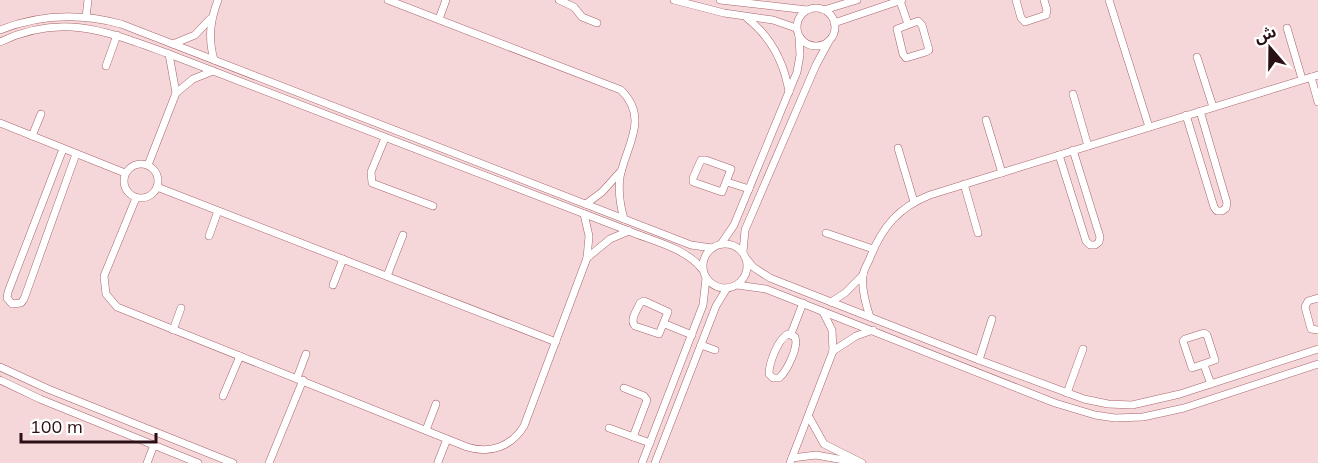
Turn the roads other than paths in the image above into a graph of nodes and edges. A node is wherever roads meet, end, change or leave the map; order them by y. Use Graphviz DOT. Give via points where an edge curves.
graph roads {
  1 [pos="88,0"];
  2 [pos="218,0"];
  3 [pos="388,0"];
  4 [pos="446,0"];
  5 [pos="559,0"];
  6 [pos="674,0"];
  7 [pos="720,0"];
  8 [pos="857,0"];
  9 [pos="901,0"];
  10 [pos="1016,0"];
  11 [pos="1044,0"];
  12 [pos="1109,0"];
  13 [pos="807,10"];
  14 [pos="824,10"];
  15 [pos="745,16"];
  16 [pos="86,17"];
  17 [pos="212,17"];
  18 [pos="439,19"];
  19 [pos="597,23"];
  20 [pos="834,23"];
  21 [pos="908,24"];
  22 [pos="796,28"];
  23 [pos="1287,28"];
  24 [pos="0,30"];
  25 [pos="117,36"];
  26 [pos="799,37"];
  27 [pos="829,41"];
  28 [pos="0,42"];
  29 [pos="173,44"];
  30 [pos="168,54"];
  31 [pos="1197,57"];
  32 [pos="214,60"];
  33 [pos="106,66"];
  34 [pos="213,71"];
  35 [pos="246,72"];
  36 [pos="1314,76"];
  37 [pos="1302,79"];
  38 [pos="242,83"];
  39 [pos="789,92"];
  40 [pos="176,93"];
  41 [pos="1073,94"];
  42 [pos="1318,102"];
  43 [pos="1213,107"];
  44 [pos="1200,111"];
  45 [pos="41,114"];
  46 [pos="1186,116"];
  47 [pos="986,120"];
  48 [pos="0,123"];
  49 [pos="1149,127"];
  50 [pos="32,136"];
  51 [pos="385,138"];
  52 [pos="1088,146"];
  53 [pos="898,148"];
  54 [pos="63,149"];
  55 [pos="1073,150"];
  56 [pos="76,154"];
  57 [pos="1059,155"];
  58 [pos="148,165"];
  59 [pos="622,169"];
  60 [pos="126,173"];
  61 [pos="1002,173"];
  62 [pos="1220,178"];
  63 [pos="727,182"];
  64 [pos="1206,182"];
  65 [pos="964,184"];
  66 [pos="157,187"];
  67 [pos="749,189"];
  68 [pos="136,198"];
  69 [pos="914,202"];
  70 [pos="586,204"];
  71 [pos="433,206"];
  72 [pos="1092,210"];
  73 [pos="219,211"];
  74 [pos="584,214"];
  75 [pos="1078,215"];
  76 [pos="624,219"];
  77 [pos="628,231"];
  78 [pos="826,233"];
  79 [pos="978,233"];
  80 [pos="403,235"];
  81 [pos="209,236"];
  82 [pos="681,241"];
  83 [pos="721,244"];
  84 [pos="712,248"];
  85 [pos="873,249"];
  86 [pos="678,251"];
  87 [pos="744,255"];
  88 [pos="587,258"];
  89 [pos="343,259"];
  90 [pos="702,269"];
  91 [pos="863,275"];
  92 [pos="387,276"];
  93 [pos="770,278"];
  94 [pos="706,279"];
  95 [pos="333,285"];
  96 [pos="737,285"];
  97 [pos="727,288"];
  98 [pos="766,289"];
  99 [pos="1318,298"];
  100 [pos="831,302"];
  101 [pos="803,303"];
  102 [pos="180,308"];
  103 [pos="823,312"];
  104 [pos="870,317"];
  105 [pos="992,319"];
  106 [pos="664,324"];
  107 [pos="173,330"];
  108 [pos="873,330"];
  109 [pos="1318,330"];
  110 [pos="791,334"];
  111 [pos="692,335"];
  112 [pos="556,342"];
  113 [pos="701,345"];
  114 [pos="1083,349"];
  115 [pos="1318,349"];
  116 [pos="715,350"];
  117 [pos="833,351"];
  118 [pos="306,354"];
  119 [pos="240,356"];
  120 [pos="979,360"];
  121 [pos="1318,364"];
  122 [pos="1204,365"];
  123 [pos="0,367"];
  124 [pos="1244,373"];
  125 [pos="300,379"];
  126 [pos="0,380"];
  127 [pos="1211,384"];
  128 [pos="624,388"];
  129 [pos="1249,388"];
  130 [pos="1067,393"];
  131 [pos="223,396"];
  132 [pos="436,404"];
  133 [pos="809,417"];
  134 [pos="133,423"];
  135 [pos="609,428"];
  136 [pos="426,430"];
  137 [pos="128,435"];
  138 [pos="633,437"];
  139 [pos="447,439"];
  140 [pos="650,443"];
  141 [pos="154,445"];
  142 [pos="853,459"];
  143 [pos="791,460"];
  144 [pos="438,462"];
  145 [pos="147,463"];
  146 [pos="198,463"];
  147 [pos="233,463"];
  148 [pos="269,463"];
  149 [pos="642,463"];
  150 [pos="655,463"];
  151 [pos="862,463"];
  1 -- 16 [label="street"];
  2 -- 17 [label="street"];
  3 -- 18 [label="street"];
  4 -- 18 [label="street"];
  5 -- 19 [label="street"];
  6 -- 15 [label="street"];
  7 -- 13 [label="street"];
  8 -- 14 [label="street"];
  9 -- 20 [label="street"];
  9 -- 21 [label="street"];
  10 -- 11 [label="street" via="1025,22 1046,15"];
  12 -- 49 [label="street"];
  13 -- 14 [label="street"];
  13 -- 22 [label="street"];
  14 -- 20 [label="street"];
  15 -- 22 [label="street"];
  15 -- 39 [label="street" via="772,45 782,63"];
  16 -- 24 [label="street" via="47,17"];
  16 -- 29 [label="street" via="121,24"];
  17 -- 29 [label="street" via="195,35"];
  17 -- 32 [label="street"];
  18 -- 59 [label="street" via="621,90 632,105 635,119"];
  20 -- 27 [label="street" via="835,31"];
  21 -- 21 [label="street" via="896,31 906,58 929,48 921,23"];
  22 -- 26 [label="street"];
  23 -- 37 [label="street"];
  25 -- 28 [label="street" via="94,28 61,27 26,32"];
  25 -- 30 [label="street"];
  25 -- 33 [label="street"];
  26 -- 27 [label="street" via="813,47"];
  26 -- 39 [label="street" via="799,64"];
  27 -- 87 [label="street" via="745,230"];
  29 -- 32 [label="street"];
  30 -- 34 [label="street"];
  30 -- 40 [label="street"];
  31 -- 43 [label="street"];
  32 -- 35 [label="street"];
  34 -- 38 [label="street"];
  34 -- 40 [label="street" via="193,79"];
  35 -- 38 [label="street"];
  35 -- 70 [label="street"];
  36 -- 37 [label="street"];
  36 -- 42 [label="street"];
  37 -- 43 [label="street"];
  38 -- 51 [label="street"];
  39 -- 67 [label="street"];
  40 -- 58 [label="street"];
  41 -- 52 [label="street"];
  43 -- 44 [label="street"];
  44 -- 46 [label="street"];
  44 -- 62 [label="street"];
  45 -- 50 [label="street"];
  46 -- 49 [label="street"];
  46 -- 64 [label="street"];
  47 -- 61 [label="street"];
  48 -- 50 [label="street"];
  49 -- 52 [label="street"];
  50 -- 54 [label="street"];
  51 -- 71 [label="street" via="371,172 372,183"];
  51 -- 74 [label="street"];
  52 -- 55 [label="street"];
  53 -- 69 [label="street"];
  54 -- 56 [label="street"];
  54 -- 56 [label="street" via="8,292 12,304 24,299"];
  55 -- 57 [label="street"];
  55 -- 72 [label="street"];
  56 -- 60 [label="street"];
  57 -- 61 [label="street"];
  57 -- 75 [label="street"];
  58 -- 60 [label="street" via="135,165"];
  58 -- 66 [label="street" via="157,174"];
  59 -- 70 [label="street"];
  59 -- 76 [label="street" via="619,195"];
  60 -- 68 [label="street" via="126,190"];
  61 -- 65 [label="street"];
  62 -- 64 [label="street"];
  62 -- 64 [label="street" via="1227,203 1222,211 1214,207"];
  63 -- 63 [label="street" via="730,168 704,159 693,178 696,184 720,192"];
  63 -- 67 [label="street"];
  65 -- 69 [label="street"];
  65 -- 79 [label="street"];
  66 -- 68 [label="street" via="148,197"];
  66 -- 73 [label="street"];
  67 -- 83 [label="street"];
  68 -- 107 [label="street" via="104,276 104,288 117,307"];
  69 -- 85 [label="street" via="893,217"];
  70 -- 76 [label="street"];
  72 -- 75 [label="street"];
  72 -- 75 [label="street" via="1100,237 1095,245 1086,241"];
  73 -- 81 [label="street"];
  73 -- 89 [label="street"];
  74 -- 77 [label="street"];
  74 -- 88 [label="street" via="589,236"];
  76 -- 82 [label="street"];
  77 -- 86 [label="street"];
  77 -- 88 [label="street" via="610,239"];
  78 -- 85 [label="street"];
  80 -- 92 [label="street"];
  82 -- 84 [label="street"];
  82 -- 86 [label="street"];
  83 -- 84 [label="street"];
  83 -- 87 [label="street" via="730,244"];
  84 -- 90 [label="street" via="705,255"];
  85 -- 91 [label="street"];
  86 -- 90 [label="street"];
  87 -- 93 [label="street" via="753,267"];
  87 -- 96 [label="street" via="746,273"];
  88 -- 112 [label="street"];
  89 -- 92 [label="street"];
  89 -- 95 [label="street"];
  90 -- 94 [label="street"];
  91 -- 100 [label="street"];
  91 -- 104 [label="street"];
  92 -- 112 [label="street"];
  93 -- 98 [label="street"];
  93 -- 100 [label="street"];
  94 -- 97 [label="street" via="717,287"];
  94 -- 111 [label="street"];
  96 -- 97 [label="street"];
  96 -- 98 [label="street"];
  97 -- 113 [label="street"];
  98 -- 101 [label="street"];
  99 -- 109 [label="street" via="1305,305 1311,329"];
  100 -- 104 [label="street"];
  101 -- 103 [label="street"];
  101 -- 110 [label="street"];
  102 -- 107 [label="street"];
  103 -- 108 [label="street"];
  103 -- 117 [label="street" via="832,330"];
  104 -- 120 [label="street"];
  105 -- 120 [label="street"];
  106 -- 106 [label="street" via="667,310 644,301 632,320 634,325 657,334"];
  106 -- 111 [label="street"];
  107 -- 119 [label="street"];
  108 -- 117 [label="street"];
  108 -- 129 [label="street" via="1055,403 1114,418 1157,415"];
  110 -- 110 [label="street" via="783,336 769,368 773,378 782,376 796,344"];
  111 -- 140 [label="street"];
  112 -- 139 [label="street" via="527,419 515,438 496,449 481,450"];
  113 -- 116 [label="street"];
  113 -- 150 [label="street"];
  114 -- 130 [label="street"];
  115 -- 124 [label="street"];
  117 -- 133 [label="street"];
  118 -- 125 [label="street"];
  119 -- 125 [label="street"];
  119 -- 131 [label="street"];
  120 -- 130 [label="street"];
  121 -- 129 [label="street"];
  122 -- 122 [label="street" via="1215,358 1207,335 1185,339 1182,345 1191,367"];
  122 -- 127 [label="street"];
  123 -- 134 [label="street"];
  124 -- 127 [label="street"];
  124 -- 129 [label="street"];
  125 -- 136 [label="street"];
  125 -- 148 [label="street"];
  126 -- 137 [label="street"];
  127 -- 130 [label="street" via="1132,405 1096,402"];
  128 -- 138 [label="street" via="647,400"];
  132 -- 136 [label="street"];
  133 -- 142 [label="street" via="824,444"];
  133 -- 143 [label="street"];
  134 -- 137 [label="street"];
  134 -- 147 [label="street"];
  135 -- 138 [label="street"];
  136 -- 139 [label="street"];
  137 -- 141 [label="street"];
  138 -- 140 [label="street"];
  139 -- 144 [label="street"];
  140 -- 149 [label="street"];
  141 -- 145 [label="street"];
  141 -- 146 [label="street"];
  142 -- 143 [label="street" via="816,455"];
  142 -- 151 [label="street"];
}
